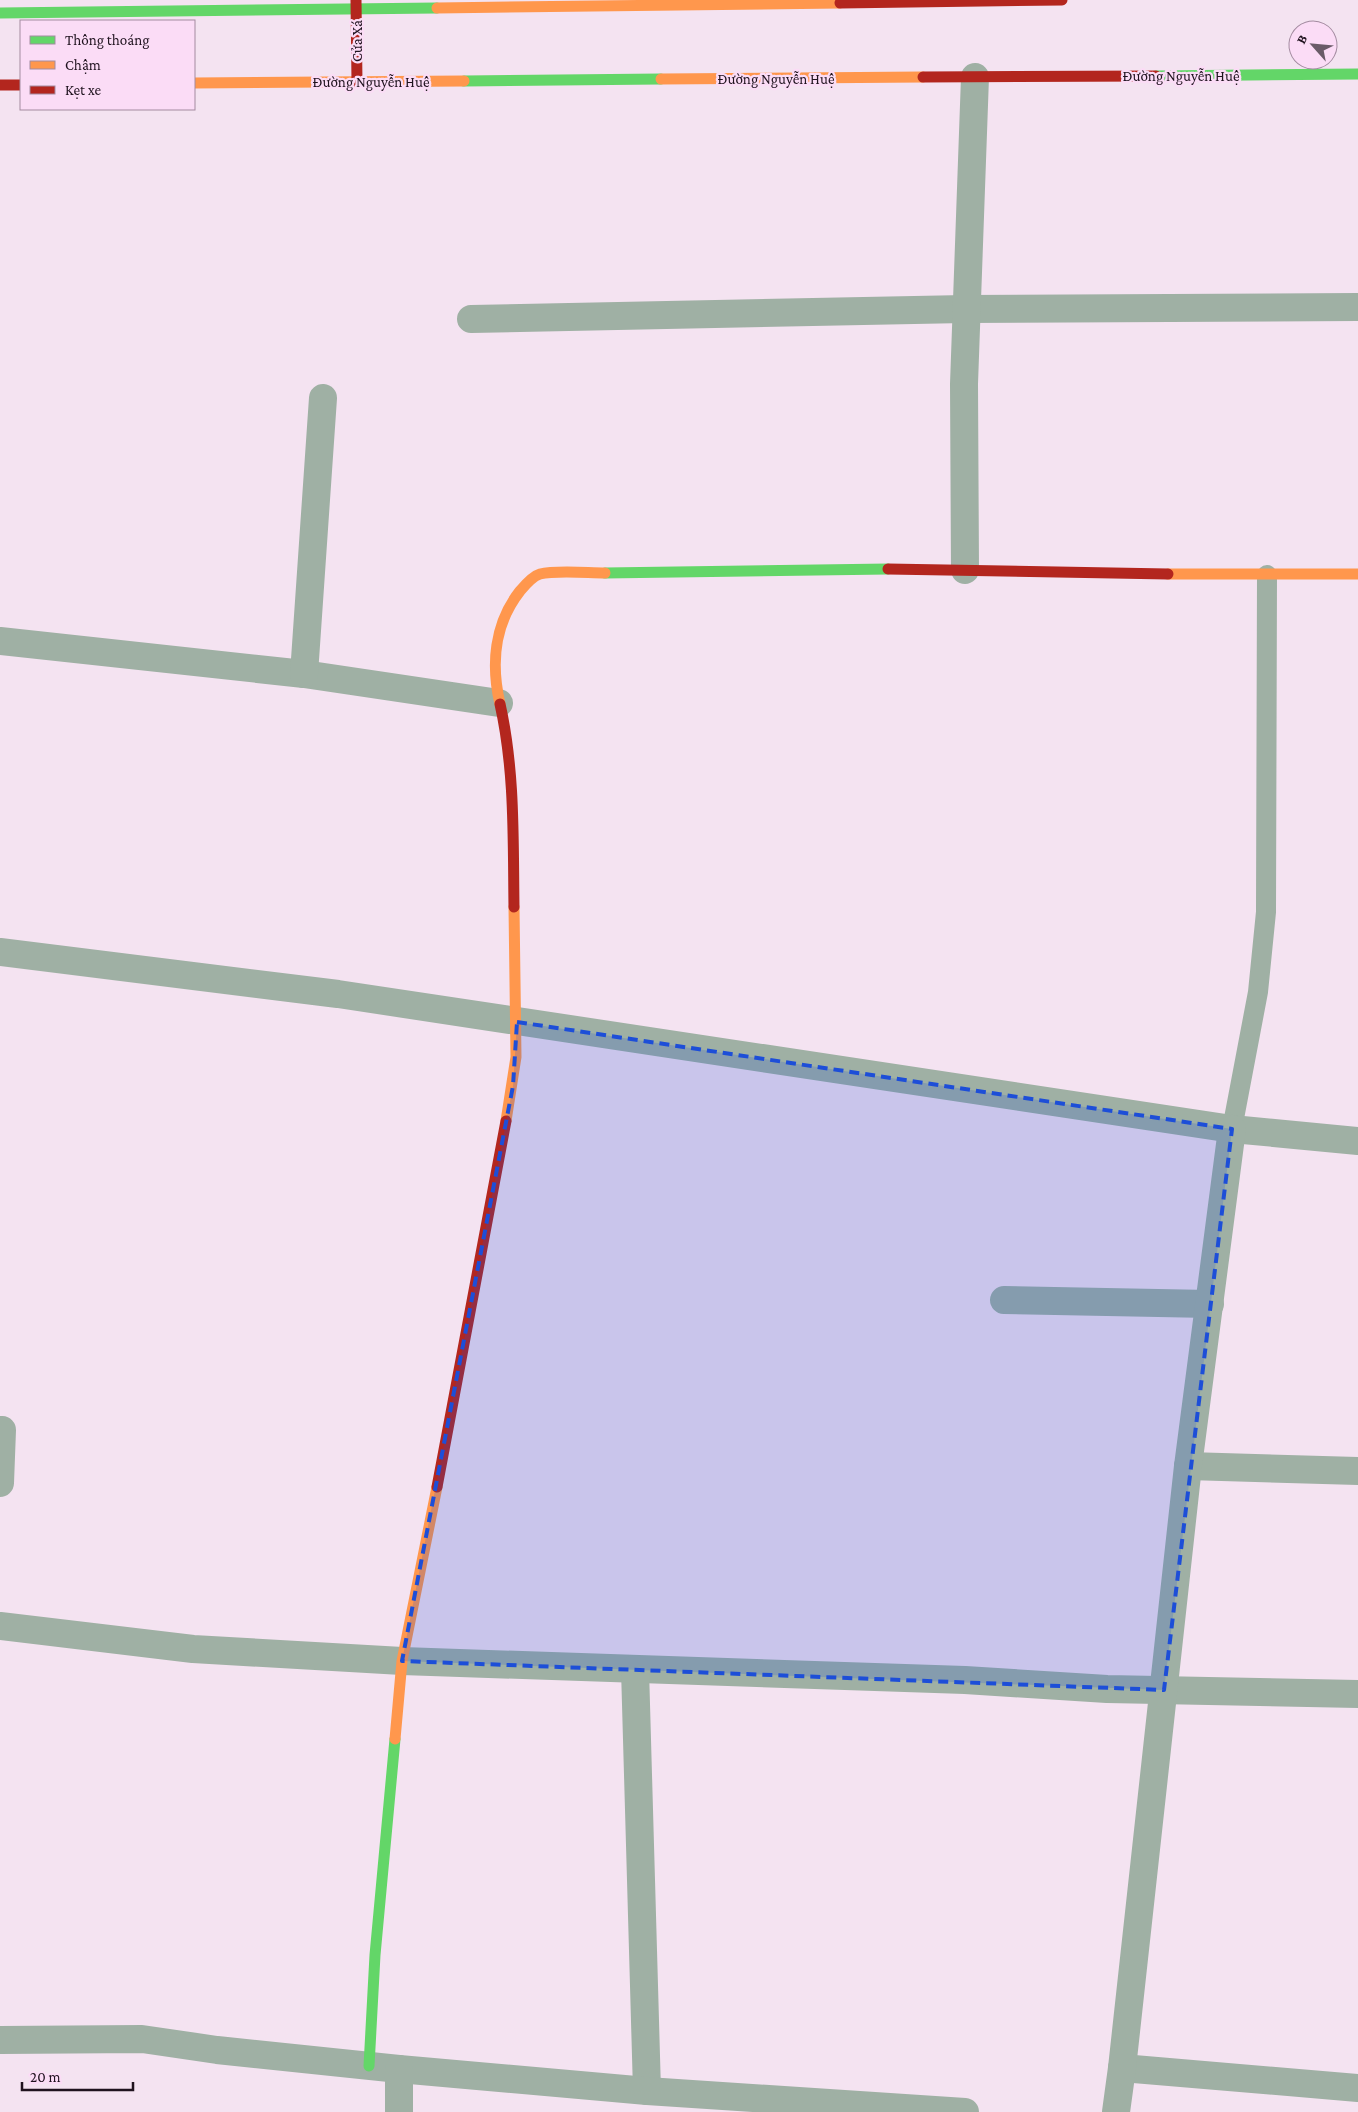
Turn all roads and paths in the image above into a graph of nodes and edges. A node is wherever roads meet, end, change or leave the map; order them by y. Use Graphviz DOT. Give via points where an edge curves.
graph roads {
  1 [pos="1062,0"];
  2 [pos="356,4"];
  3 [pos="0,13"];
  4 [pos="1358,74"];
  5 [pos="975,77"];
  6 [pos="357,82"];
  7 [pos="195,83"];
  8 [pos="0,85"];
  9 [pos="20,85"];
  10 [pos="1358,307"];
  11 [pos="966,309"];
  12 [pos="471,319"];
  13 [pos="323,398"];
  14 [pos="964,570"];
  15 [pos="1358,574"];
  16 [pos="1267,575"];
  17 [pos="0,641"];
  18 [pos="304,674"];
  19 [pos="499,703"];
  20 [pos="0,952"];
  21 [pos="517,1022"];
  22 [pos="1232,1129"];
  23 [pos="1358,1141"];
  24 [pos="1004,1300"];
  25 [pos="1210,1304"];
  26 [pos="2,1430"];
  27 [pos="1188,1466"];
  28 [pos="1358,1471"];
  29 [pos="0,1483"];
  30 [pos="0,1626"];
  31 [pos="402,1661"];
  32 [pos="636,1669"];
  33 [pos="1164,1690"];
  34 [pos="1358,1694"];
  35 [pos="0,2040"];
  36 [pos="369,2066"];
  37 [pos="1122,2068"];
  38 [pos="400,2069"];
  39 [pos="1358,2088"];
  40 [pos="648,2091"];
  41 [pos="399,2112"];
  42 [pos="965,2112"];
  43 [pos="1116,2112"];
  1 -- 2 [label="street"];
  2 -- 3 [label="street"];
  2 -- 6 [label="street, Cửa Xá"];
  4 -- 5 [label="street, Đường Nguyễn Huệ"];
  5 -- 6 [label="street, Đường Nguyễn Huệ"];
  5 -- 11 [label="street"];
  6 -- 7 [label="street, Đường Nguyễn Huệ"];
  8 -- 9 [label="street"];
  10 -- 11 [label="street"];
  11 -- 12 [label="street"];
  11 -- 14 [label="street"];
  13 -- 18 [label="street"];
  14 -- 16 [label="street"];
  14 -- 19 [label="street" via="539,574 517,594 504,623 495,654"];
  15 -- 16 [label="street"];
  16 -- 22 [label="lane" via="1266,912 1258,992"];
  17 -- 18 [label="street"];
  18 -- 19 [label="street"];
  19 -- 21 [label="street" via="508,747"];
  20 -- 21 [label="street" via="338,994"];
  21 -- 22 [label="street"];
  21 -- 31 [label="street" via="513,1086"];
  22 -- 23 [label="street"];
  22 -- 25 [label="street"];
  24 -- 25 [label="street"];
  25 -- 27 [label="street"];
  26 -- 29 [label="street"];
  27 -- 28 [label="street"];
  27 -- 33 [label="street"];
  30 -- 31 [label="street" via="193,1649"];
  31 -- 32 [label="street"];
  31 -- 36 [label="street" via="375,1955"];
  32 -- 33 [label="street"];
  32 -- 40 [label="street"];
  33 -- 34 [label="street"];
  33 -- 37 [label="street"];
  35 -- 36 [label="street" via="142,2039"];
  36 -- 38 [label="street"];
  37 -- 39 [label="street"];
  37 -- 43 [label="street"];
  38 -- 40 [label="street"];
  38 -- 41 [label="street"];
  40 -- 42 [label="street"];
}
